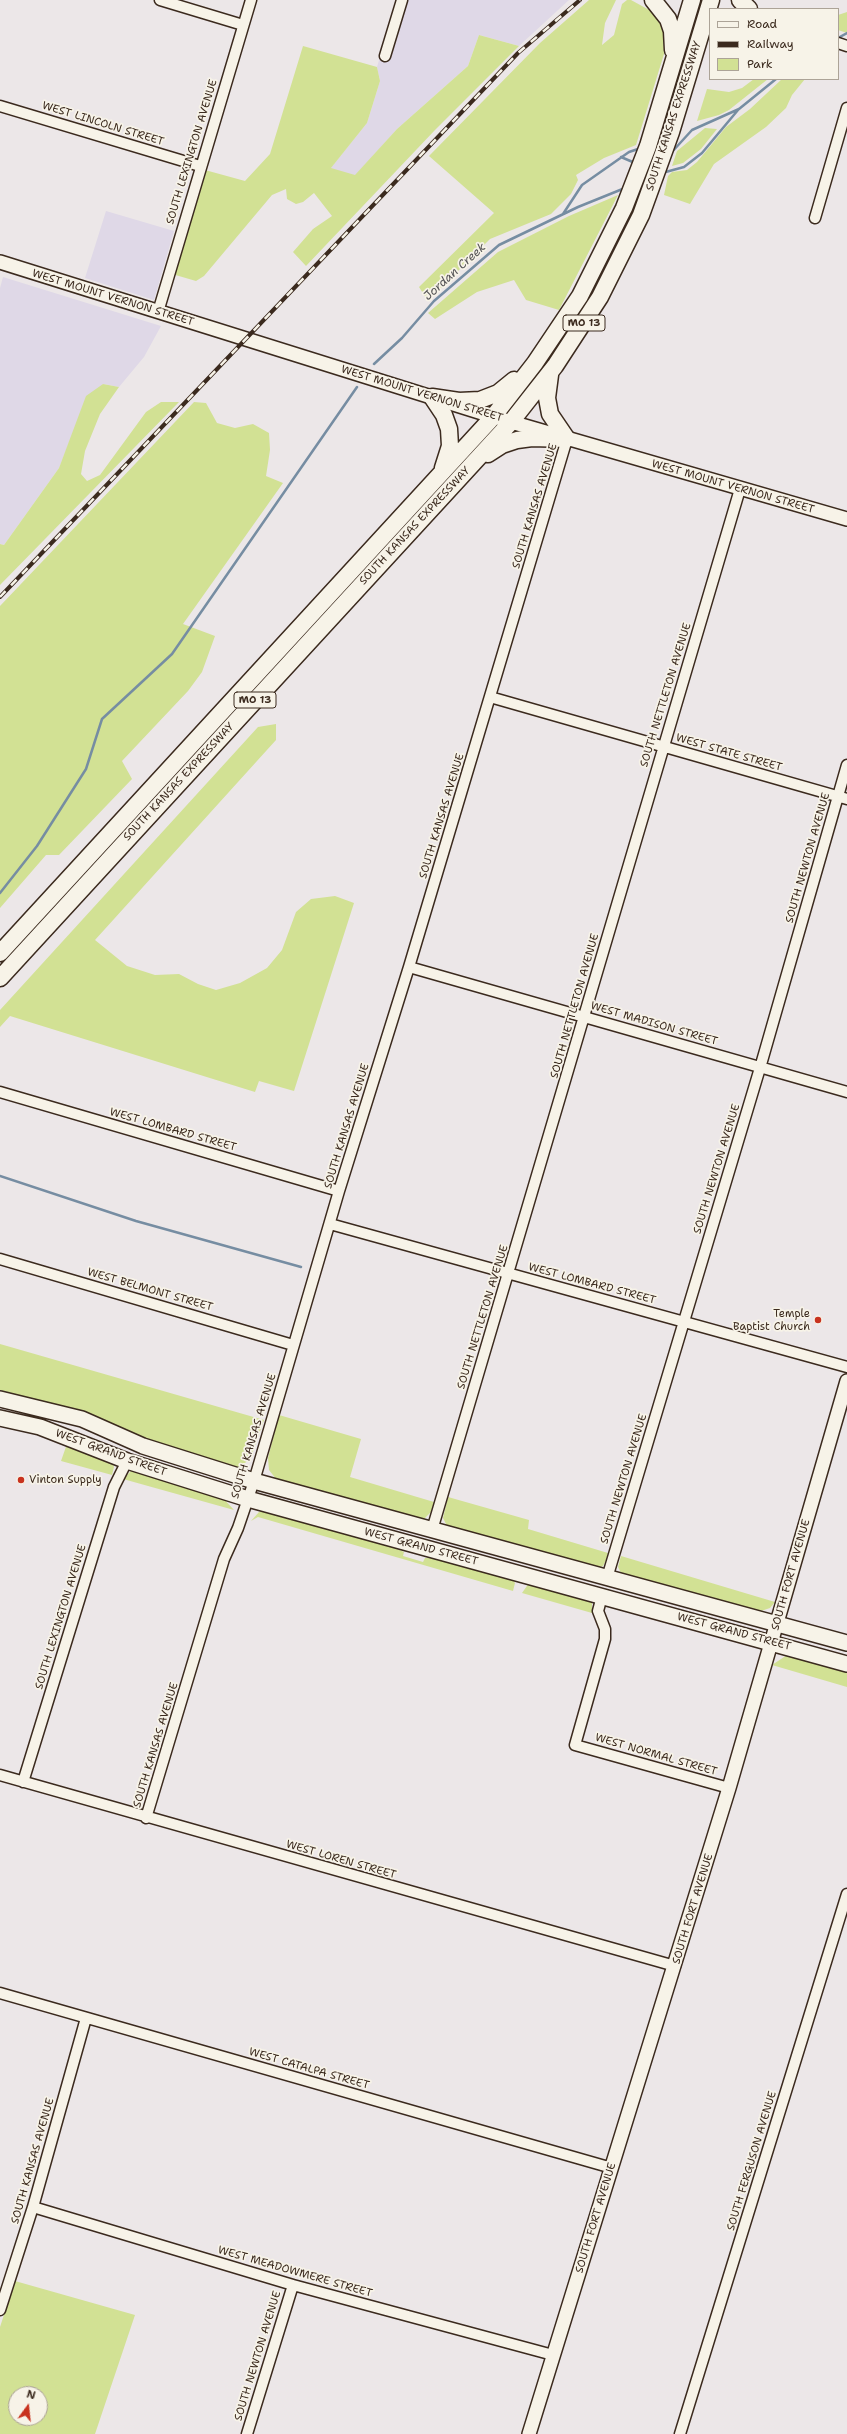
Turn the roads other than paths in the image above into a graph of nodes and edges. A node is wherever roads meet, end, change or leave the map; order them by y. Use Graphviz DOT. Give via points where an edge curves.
graph roads {
  1 [pos="160,0"];
  2 [pos="251,0"];
  3 [pos="402,0"];
  4 [pos="653,0"];
  5 [pos="740,0"];
  6 [pos="689,1"];
  7 [pos="712,5"];
  8 [pos="748,8"];
  9 [pos="709,13"];
  10 [pos="243,25"];
  11 [pos="709,34"];
  12 [pos="695,52"];
  13 [pos="385,56"];
  14 [pos="671,69"];
  15 [pos="0,106"];
  16 [pos="847,108"];
  17 [pos="200,166"];
  18 [pos="816,218"];
  19 [pos="0,262"];
  20 [pos="158,312"];
  21 [pos="554,336"];
  22 [pos="551,372"];
  23 [pos="432,397"];
  24 [pos="493,417"];
  25 [pos="511,422"];
  26 [pos="567,439"];
  27 [pos="442,471"];
  28 [pos="464,472"];
  29 [pos="740,489"];
  30 [pos="847,519"];
  31 [pos="490,697"];
  32 [pos="664,746"];
  33 [pos="847,765"];
  34 [pos="842,797"];
  35 [pos="0,953"];
  36 [pos="409,967"];
  37 [pos="0,978"];
  38 [pos="584,1017"];
  39 [pos="760,1068"];
  40 [pos="0,1092"];
  41 [pos="847,1092"];
  42 [pos="339,1191"];
  43 [pos="330,1224"];
  44 [pos="0,1259"];
  45 [pos="508,1274"];
  46 [pos="683,1322"];
  47 [pos="293,1345"];
  48 [pos="847,1367"];
  49 [pos="847,1381"];
  50 [pos="0,1399"];
  51 [pos="0,1418"];
  52 [pos="127,1461"];
  53 [pos="254,1481"];
  54 [pos="248,1499"];
  55 [pos="432,1530"];
  56 [pos="607,1578"];
  57 [pos="602,1596"];
  58 [pos="777,1624"];
  59 [pos="772,1642"];
  60 [pos="847,1643"];
  61 [pos="847,1664"];
  62 [pos="0,1775"];
  63 [pos="23,1782"];
  64 [pos="730,1788"];
  65 [pos="146,1818"];
  66 [pos="847,1894"];
  67 [pos="675,1966"];
  68 [pos="0,1993"];
  69 [pos="86,2018"];
  70 [pos="612,2168"];
  71 [pos="33,2207"];
  72 [pos="293,2285"];
  73 [pos="0,2310"];
  74 [pos="553,2355"];
  75 [pos="247,2434"];
  76 [pos="529,2434"];
  77 [pos="680,2434"];
  1 -- 10 [label="street"];
  2 -- 10 [label="street, SOUTH LEXINGTON AVENUE"];
  3 -- 13 [label="street"];
  4 -- 14 [label="main road" via="664,12 670,25 673,48"];
  5 -- 8 [label="main road"];
  6 -- 7 [label="street"];
  6 -- 14 [label="main road, SOUTH KANSAS EXPRESSWAY / MO 13"];
  9 -- 12 [label="main road, SOUTH KANSAS EXPRESSWAY / MO 13"];
  10 -- 17 [label="street, SOUTH LEXINGTON AVENUE"];
  11 -- 12 [label="main road"];
  12 -- 22 [label="main road, SOUTH KANSAS EXPRESSWAY / MO 13" via="664,155 641,215 600,297"];
  14 -- 21 [label="main road, SOUTH KANSAS EXPRESSWAY / MO 13" via="643,161 616,226 585,286"];
  15 -- 17 [label="street, WEST LINCOLN STREET"];
  16 -- 18 [label="street"];
  17 -- 20 [label="street, SOUTH LEXINGTON AVENUE"];
  19 -- 20 [label="street, WEST MOUNT VERNON STREET"];
  20 -- 23 [label="street, WEST MOUNT VERNON STREET"];
  21 -- 23 [label="main road" via="545,338 512,382 498,393 470,401"];
  21 -- 24 [label="main road, SOUTH KANSAS EXPRESSWAY / MO 13"];
  22 -- 25 [label="main road, SOUTH KANSAS EXPRESSWAY / MO 13"];
  22 -- 26 [label="main road" via="547,398 550,414"];
  23 -- 24 [label="street, WEST MOUNT VERNON STREET"];
  23 -- 27 [label="main road" via="444,415 450,436 450,446"];
  24 -- 25 [label="street, WEST MOUNT VERNON STREET"];
  24 -- 27 [label="main road, SOUTH KANSAS EXPRESSWAY / MO 13"];
  25 -- 26 [label="street, WEST MOUNT VERNON STREET"];
  25 -- 28 [label="main road, SOUTH KANSAS EXPRESSWAY / MO 13"];
  26 -- 28 [label="main road" via="532,438 509,442"];
  26 -- 29 [label="street, WEST MOUNT VERNON STREET"];
  26 -- 31 [label="street, SOUTH KANSAS AVENUE"];
  27 -- 35 [label="main road, SOUTH KANSAS EXPRESSWAY / MO 13"];
  28 -- 37 [label="main road, SOUTH KANSAS EXPRESSWAY / MO 13"];
  29 -- 30 [label="street, WEST MOUNT VERNON STREET"];
  29 -- 32 [label="street, SOUTH NETTLETON AVENUE"];
  31 -- 32 [label="street, WEST STATE STREET"];
  31 -- 36 [label="street, SOUTH KANSAS AVENUE"];
  32 -- 34 [label="street, WEST STATE STREET"];
  32 -- 38 [label="street, SOUTH NETTLETON AVENUE"];
  33 -- 34 [label="street, SOUTH NEWTON AVENUE"];
  34 -- 39 [label="street, SOUTH NEWTON AVENUE"];
  36 -- 38 [label="street, WEST MADISON STREET"];
  36 -- 42 [label="street, SOUTH KANSAS AVENUE"];
  38 -- 39 [label="street, WEST MADISON STREET"];
  38 -- 45 [label="street, SOUTH NETTLETON AVENUE"];
  39 -- 41 [label="street, WEST MADISON STREET"];
  39 -- 46 [label="street, SOUTH NEWTON AVENUE"];
  40 -- 42 [label="street, WEST LOMBARD STREET"];
  42 -- 43 [label="street, SOUTH KANSAS AVENUE"];
  43 -- 45 [label="street, WEST LOMBARD STREET"];
  43 -- 47 [label="street, SOUTH KANSAS AVENUE"];
  44 -- 47 [label="street, WEST BELMONT STREET"];
  45 -- 46 [label="street, WEST LOMBARD STREET"];
  45 -- 55 [label="street, SOUTH NETTLETON AVENUE"];
  46 -- 48 [label="street, WEST LOMBARD STREET"];
  46 -- 56 [label="street, SOUTH NEWTON AVENUE"];
  47 -- 53 [label="street, SOUTH KANSAS AVENUE"];
  49 -- 58 [label="street, SOUTH FORT AVENUE"];
  50 -- 53 [label="main road, WEST GRAND STREET" via="82,1419 143,1446"];
  51 -- 52 [label="main road, WEST GRAND STREET" via="40,1427"];
  52 -- 54 [label="main road, WEST GRAND STREET"];
  52 -- 63 [label="street, SOUTH LEXINGTON AVENUE" via="114,1487"];
  53 -- 54 [label="street, SOUTH KANSAS AVENUE"];
  53 -- 55 [label="main road, WEST GRAND STREET"];
  54 -- 57 [label="main road, WEST GRAND STREET"];
  54 -- 65 [label="street, SOUTH KANSAS AVENUE" via="224,1559"];
  55 -- 56 [label="main road, WEST GRAND STREET"];
  56 -- 58 [label="main road, WEST GRAND STREET"];
  57 -- 59 [label="main road, WEST GRAND STREET"];
  57 -- 64 [label="street, WEST NORMAL STREET" via="598,1611 605,1629 605,1639 575,1744"];
  58 -- 59 [label="street, SOUTH FORT AVENUE"];
  58 -- 60 [label="main road, WEST GRAND STREET"];
  59 -- 61 [label="main road, WEST GRAND STREET"];
  59 -- 64 [label="street, SOUTH FORT AVENUE"];
  62 -- 63 [label="street, WEST LOREN STREET"];
  63 -- 65 [label="street, WEST LOREN STREET"];
  64 -- 67 [label="street, SOUTH FORT AVENUE"];
  65 -- 67 [label="street, WEST LOREN STREET"];
  66 -- 77 [label="street, SOUTH FERGUSON AVENUE"];
  67 -- 70 [label="street, SOUTH FORT AVENUE"];
  68 -- 69 [label="street, WEST CATALPA STREET"];
  69 -- 70 [label="street, WEST CATALPA STREET"];
  69 -- 71 [label="street, SOUTH KANSAS AVENUE"];
  70 -- 74 [label="street, SOUTH FORT AVENUE"];
  71 -- 72 [label="street, WEST MEADOWMERE STREET"];
  71 -- 73 [label="street, SOUTH KANSAS AVENUE"];
  72 -- 74 [label="street, WEST MEADOWMERE STREET"];
  72 -- 75 [label="street, SOUTH NEWTON AVENUE"];
  74 -- 76 [label="street, SOUTH FORT AVENUE"];
}
